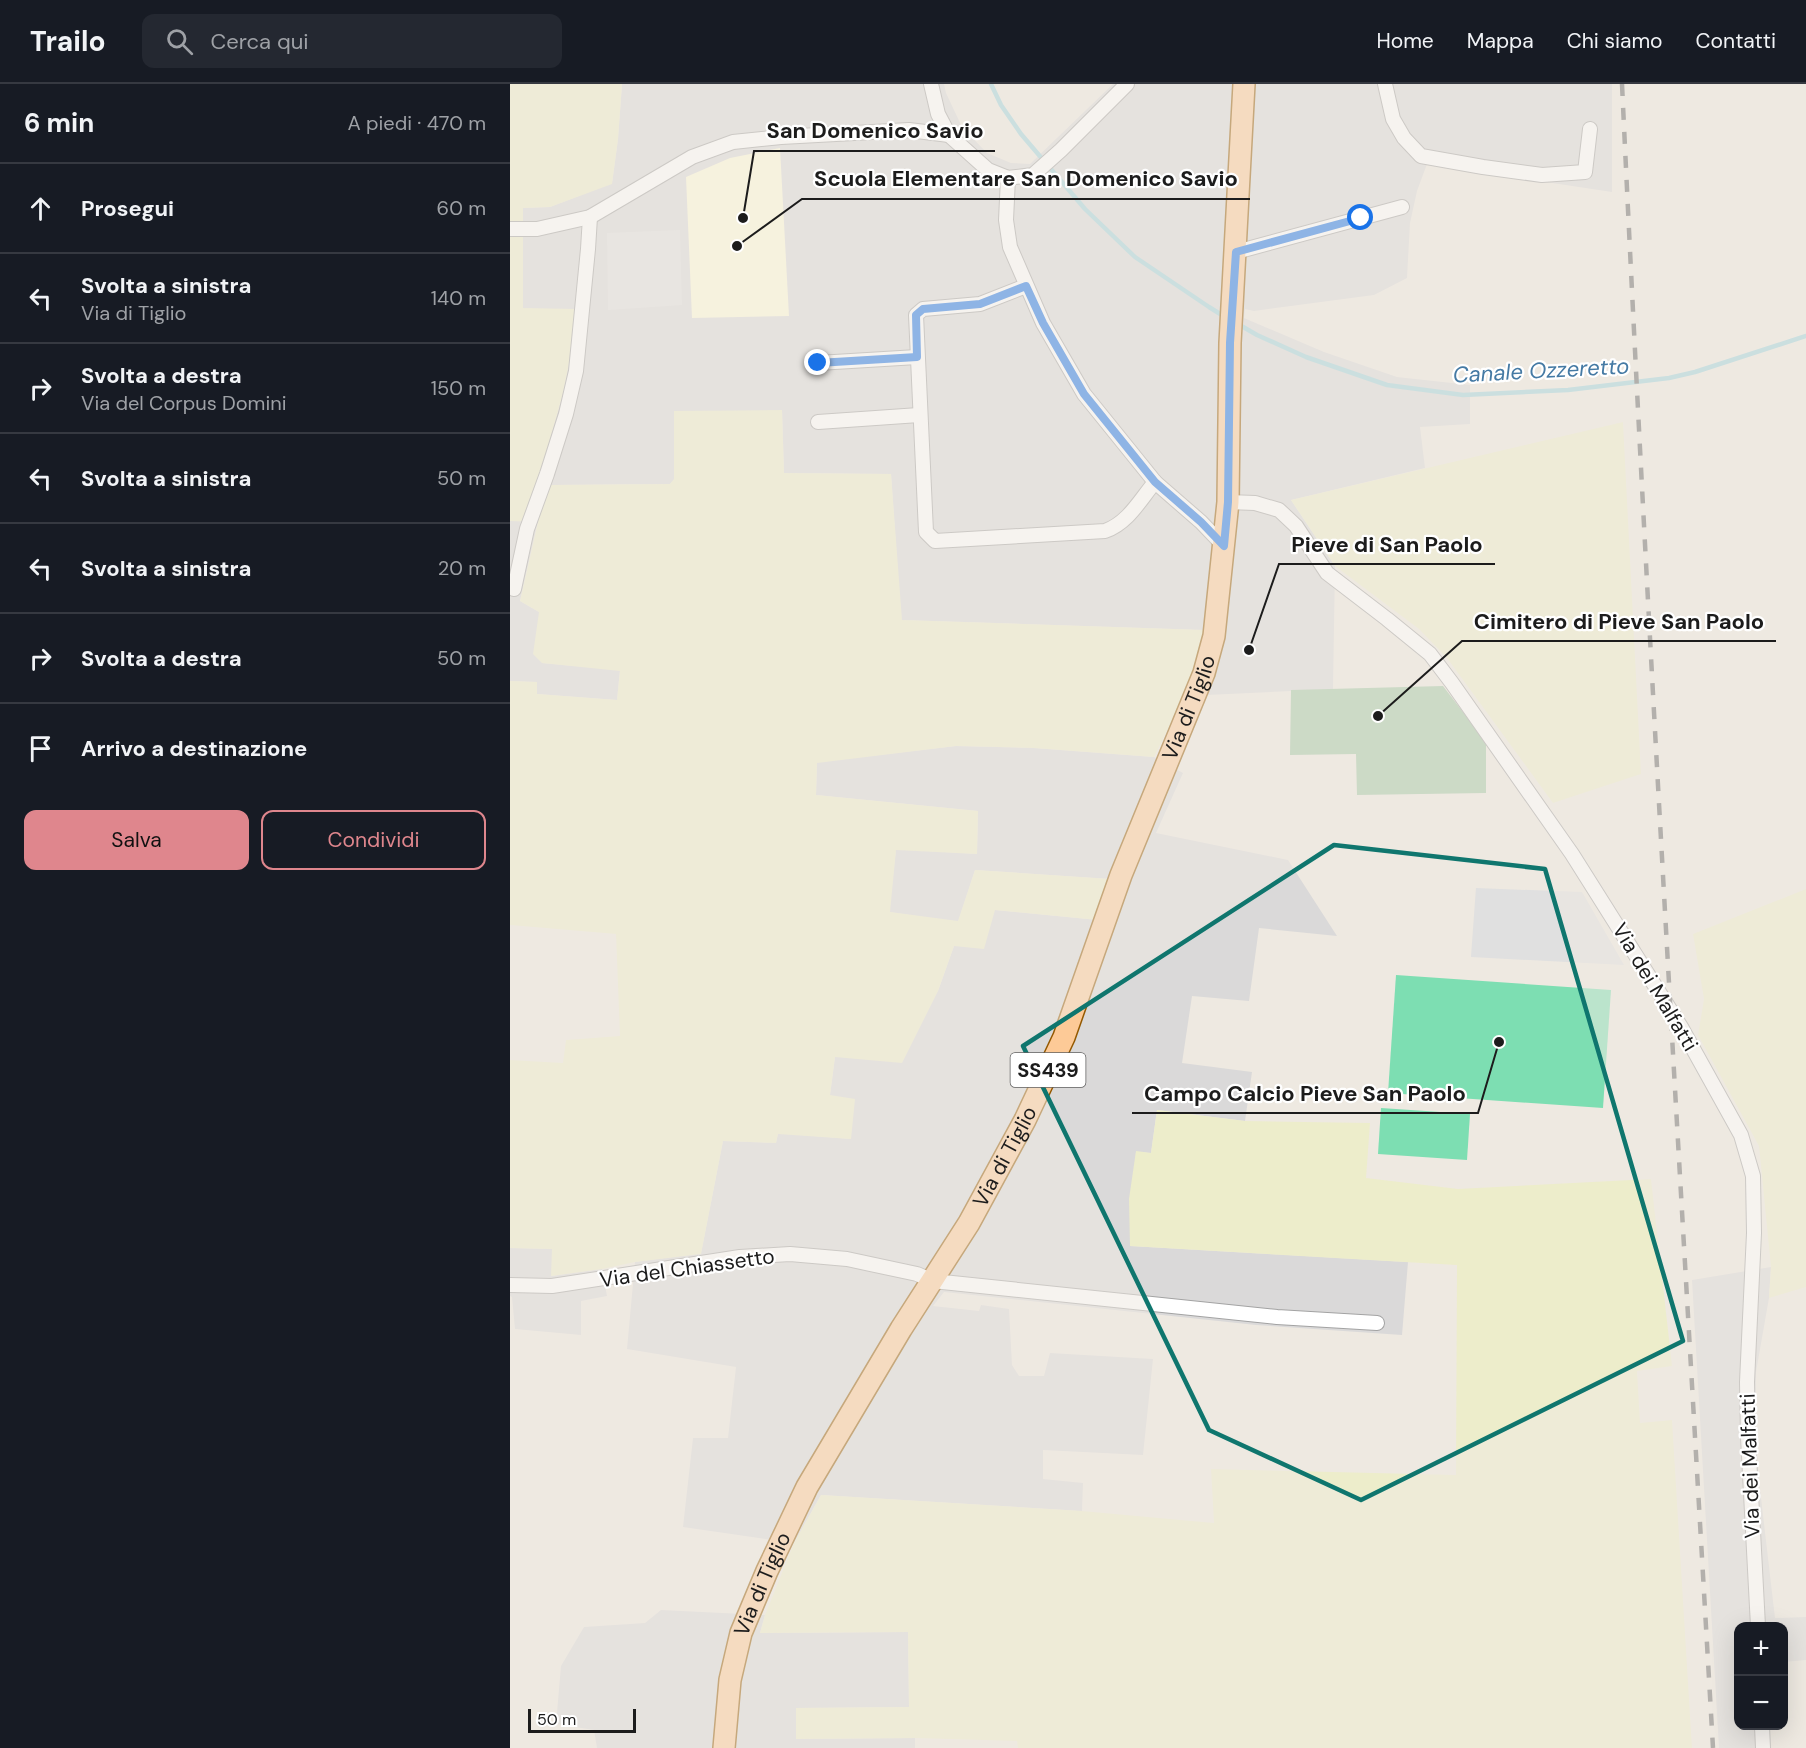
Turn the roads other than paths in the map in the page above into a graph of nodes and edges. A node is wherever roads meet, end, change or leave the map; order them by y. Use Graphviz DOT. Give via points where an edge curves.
graph roads {
  1 [pos="931,84"];
  2 [pos="1127,84"];
  3 [pos="1244,84"];
  4 [pos="1385,84"];
  5 [pos="1590,129"];
  6 [pos="949,135"];
  7 [pos="1008,178"];
  8 [pos="1402,207"];
  9 [pos="590,217"];
  10 [pos="510,229"];
  11 [pos="1236,252"];
  12 [pos="1026,286"];
  13 [pos="917,357"];
  14 [pos="818,363"];
  15 [pos="919,415"];
  16 [pos="818,422"];
  17 [pos="1155,482"];
  18 [pos="1228,502"];
  19 [pos="1224,546"];
  20 [pos="514,589"];
  21 [pos="933,1281"];
  22 [pos="510,1285"];
  23 [pos="1377,1323"];
  24 [pos="1758,1622"];
  25 [pos="1762,1730"];
  26 [pos="724,1748"];
  27 [pos="1763,1748"];
  1 -- 6 [label="street" via="938,114"];
  2 -- 7 [label="street" via="1033,175"];
  3 -- 11 [label="main road, Via di Tiglio / SS439"];
  4 -- 5 [label="street" via="1393,119 1420,156 1542,175 1585,171"];
  6 -- 7 [label="street" via="988,170"];
  6 -- 9 [label="street" via="909,130 733,142 692,157"];
  7 -- 12 [label="street" via="1007,234"];
  8 -- 11 [label="street"];
  9 -- 10 [label="street" via="537,229"];
  9 -- 20 [label="street" via="576,371 566,414 527,529"];
  11 -- 18 [label="main road, Via di Tiglio / SS439" via="1230,343"];
  12 -- 13 [label="street" via="980,304 923,309 916,315"];
  12 -- 17 [label="street" via="1084,394"];
  13 -- 14 [label="street"];
  13 -- 15 [label="street"];
  15 -- 16 [label="street"];
  15 -- 17 [label="street" via="926,532 935,541 1105,531 1126,519"];
  17 -- 19 [label="street"];
  18 -- 19 [label="main road, Via di Tiglio / SS439"];
  18 -- 24 [label="street, Via dei Malfatti" via="1255,503 1279,510 1296,526 1328,573 1430,654 1572,854 1680,1027 1741,1135 1753,1176 1747,1382"];
  19 -- 21 [label="main road, Via di Tiglio / SS439" via="1214,636 1204,673 1121,875 1064,1037 1025,1120"];
  21 -- 22 [label="street, Via del Chiassetto" via="917,1274 847,1260 790,1254 740,1257 552,1286"];
  21 -- 23 [label="street" via="1277,1317"];
  21 -- 26 [label="main road, Via di Tiglio / SS439" via="807,1487 767,1571 736,1652"];
  25 -- 27 [label="street"];
}
